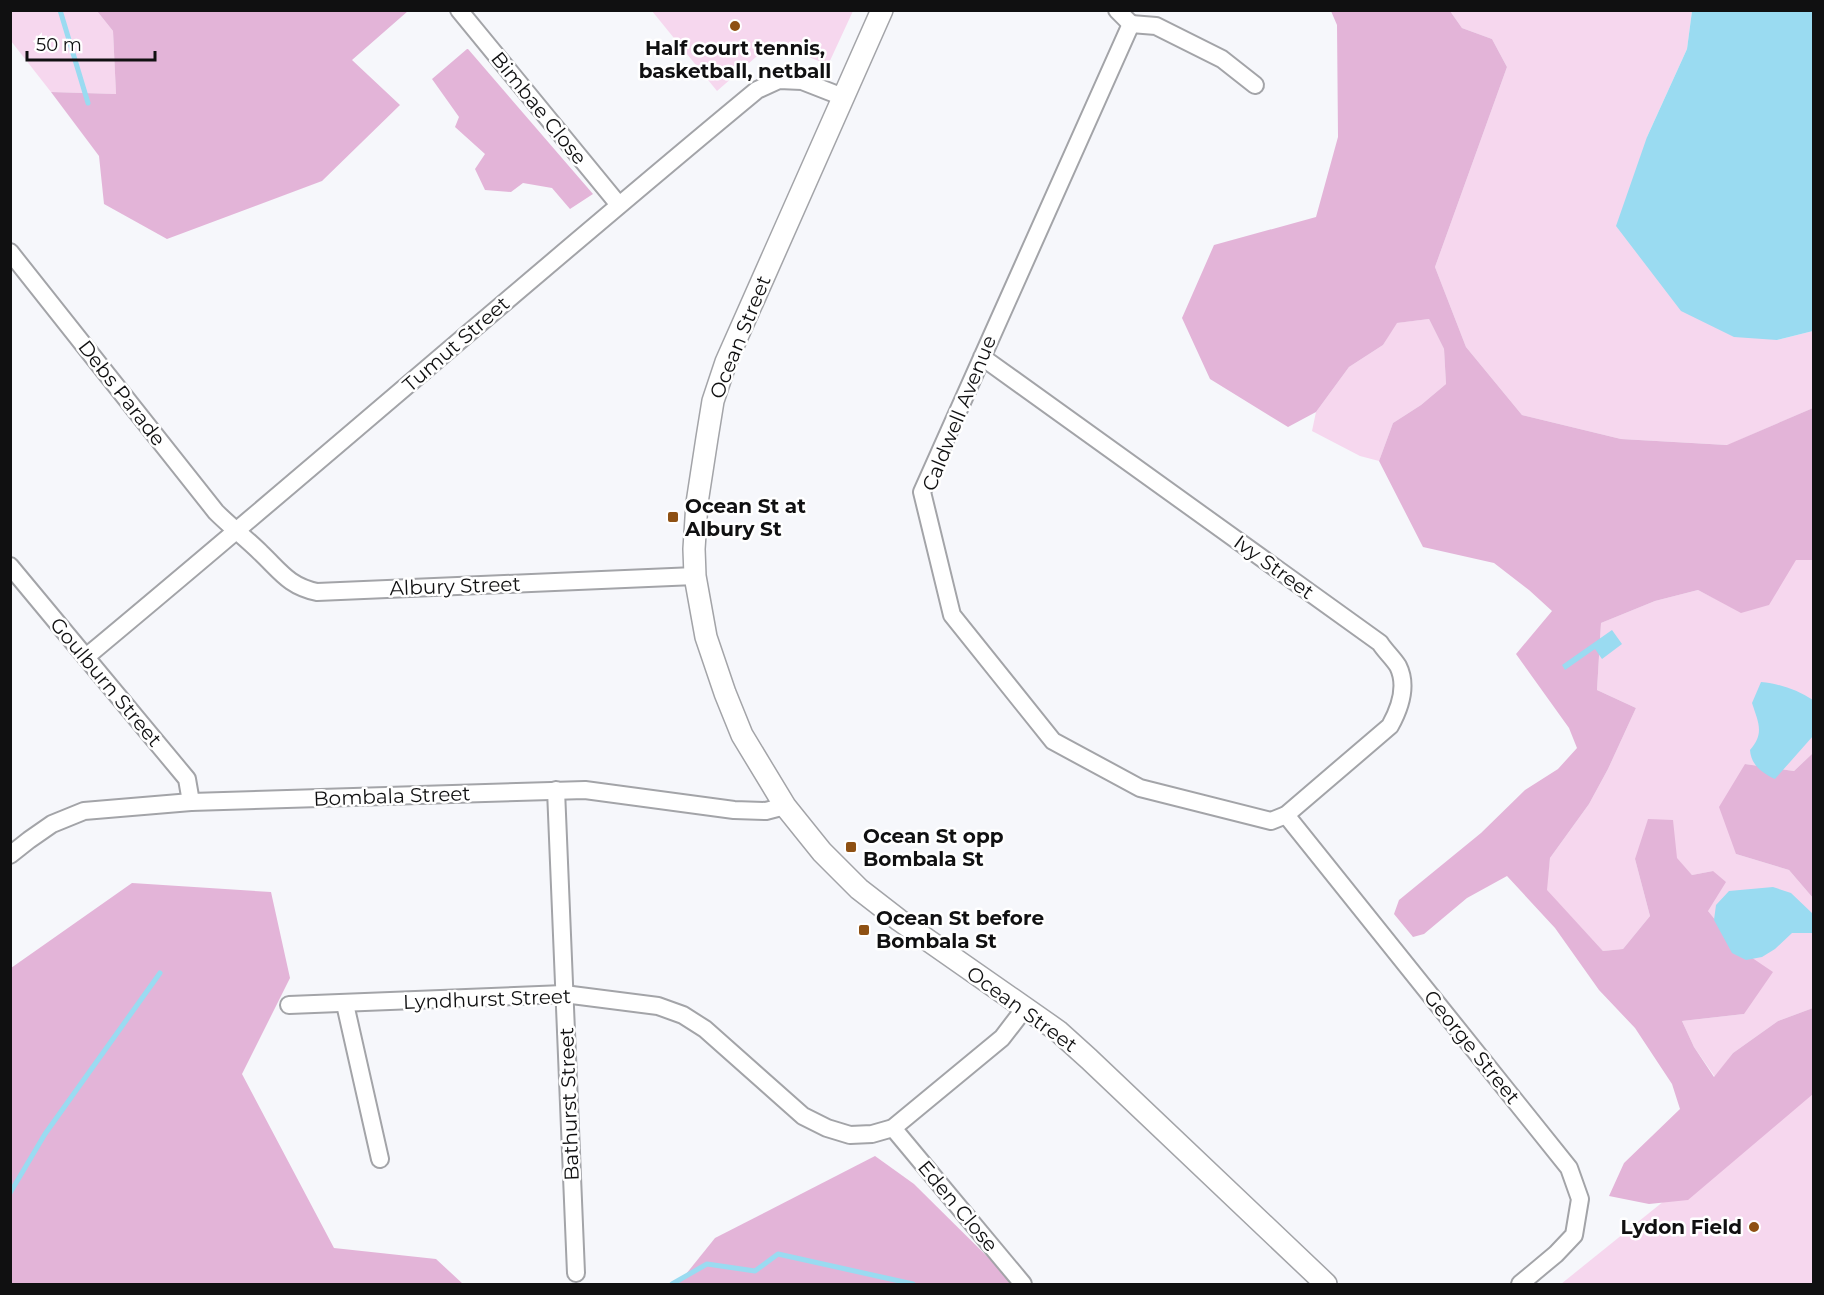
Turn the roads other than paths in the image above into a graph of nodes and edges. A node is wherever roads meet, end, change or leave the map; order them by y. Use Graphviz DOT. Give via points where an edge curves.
graph roads {
  1 [pos="459,10"];
  2 [pos="882,10"];
  3 [pos="1118,10"];
  4 [pos="1131,24"];
  5 [pos="1255,85"];
  6 [pos="843,98"];
  7 [pos="619,205"];
  8 [pos="10,252"];
  9 [pos="982,357"];
  10 [pos="237,532"];
  11 [pos="10,566"];
  12 [pos="695,576"];
  13 [pos="86,657"];
  14 [pos="556,790"];
  15 [pos="191,802"];
  16 [pos="785,806"];
  17 [pos="1286,814"];
  18 [pos="10,855"];
  19 [pos="564,994"];
  20 [pos="345,1004"];
  21 [pos="289,1005"];
  22 [pos="1025,1008"];
  23 [pos="893,1128"];
  24 [pos="380,1159"];
  25 [pos="576,1273"];
  26 [pos="1023,1284"];
  27 [pos="1326,1284"];
  28 [pos="1520,1284"];
  1 -- 7 [label="street, Bimbae Close"];
  2 -- 6 [label="street, Ocean Street"];
  3 -- 4 [label="street"];
  4 -- 5 [label="street" via="1156,26 1222,59"];
  4 -- 9 [label="street, Caldwell Avenue"];
  6 -- 7 [label="street, Tumut Street" via="802,81 779,80 757,90"];
  6 -- 12 [label="street, Ocean Street" via="726,362 713,401 697,503"];
  7 -- 10 [label="street, Tumut Street"];
  8 -- 10 [label="street, Debs Parade" via="216,512"];
  9 -- 17 [label="street, Caldwell Avenue" via="922,492 952,615 1053,741 1140,788 1271,821"];
  9 -- 17 [label="street, Ivy Street" via="1380,643 1398,667 1400,707 1390,726"];
  10 -- 12 [label="street, Albury Street" via="286,579 317,592"];
  10 -- 13 [label="street, Tumut Street"];
  11 -- 13 [label="street, Goulburn Street"];
  12 -- 16 [label="street, Ocean Street" via="706,637 725,693 742,735"];
  13 -- 15 [label="street, Goulburn Street" via="187,779"];
  14 -- 15 [label="street, Bombala Street"];
  14 -- 16 [label="street, Bombala Street" via="585,790 734,810 766,811"];
  14 -- 19 [label="street, Bathurst Street"];
  15 -- 18 [label="street, Bombala Street" via="84,810 52,824"];
  16 -- 22 [label="street, Ocean Street" via="859,889"];
  17 -- 28 [label="street, George Street" via="1569,1168 1580,1199 1574,1235"];
  19 -- 20 [label="street, Lyndhurst Street"];
  19 -- 23 [label="street, Lyndhurst Street" via="658,1006 683,1015 705,1029 803,1116 850,1134 872,1134"];
  19 -- 25 [label="street, Bathurst Street"];
  20 -- 21 [label="street, Lyndhurst Street"];
  20 -- 24 [label="street"];
  22 -- 23 [label="street, Lyndhurst Street" via="1002,1038"];
  22 -- 27 [label="street, Ocean Street" via="1089,1059"];
  23 -- 26 [label="street, Eden Close"];
}
